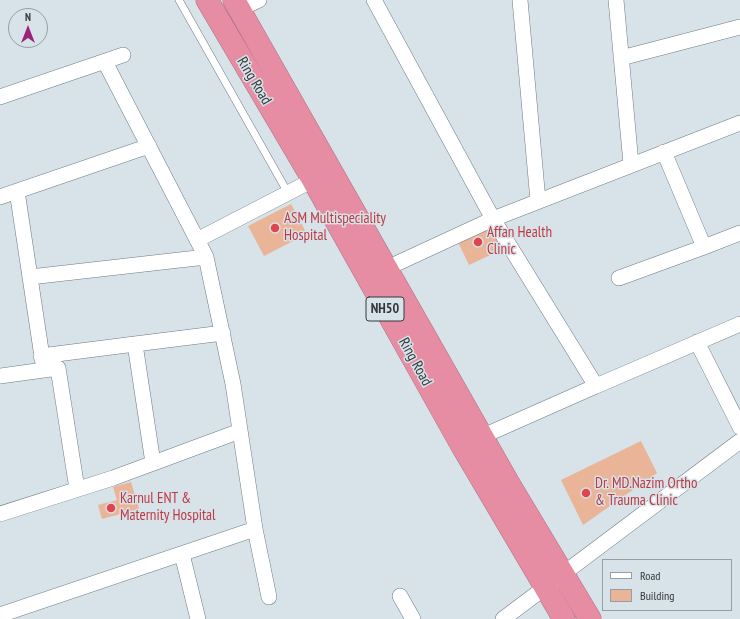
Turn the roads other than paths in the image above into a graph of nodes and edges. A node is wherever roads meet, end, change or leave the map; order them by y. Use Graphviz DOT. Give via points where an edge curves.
graph roads {
  1 [pos="179,0"];
  2 [pos="207,0"];
  3 [pos="374,0"];
  4 [pos="520,0"];
  5 [pos="616,0"];
  6 [pos="244,3"];
  7 [pos="740,27"];
  8 [pos="123,55"];
  9 [pos="621,58"];
  10 [pos="106,62"];
  11 [pos="0,97"];
  12 [pos="740,123"];
  13 [pos="149,146"];
  14 [pos="664,152"];
  15 [pos="631,164"];
  16 [pos="313,180"];
  17 [pos="17,191"];
  18 [pos="288,193"];
  19 [pos="0,197"];
  20 [pos="538,201"];
  21 [pos="493,219"];
  22 [pos="740,233"];
  23 [pos="197,240"];
  24 [pos="704,247"];
  25 [pos="206,258"];
  26 [pos="387,268"];
  27 [pos="30,277"];
  28 [pos="619,278"];
  29 [pos="740,324"];
  30 [pos="223,333"];
  31 [pos="697,342"];
  32 [pos="135,344"];
  33 [pos="43,363"];
  34 [pos="0,376"];
  35 [pos="596,386"];
  36 [pos="740,427"];
  37 [pos="240,431"];
  38 [pos="483,436"];
  39 [pos="740,441"];
  40 [pos="153,463"];
  41 [pos="78,489"];
  42 [pos="0,514"];
  43 [pos="255,529"];
  44 [pos="182,554"];
  45 [pos="563,574"];
  46 [pos="546,589"];
  47 [pos="400,596"];
  48 [pos="269,597"];
  49 [pos="7,615"];
  50 [pos="198,619"];
  51 [pos="412,619"];
  52 [pos="504,619"];
  53 [pos="564,619"];
  54 [pos="590,619"];
  1 -- 18 [label="lane"];
  2 -- 16 [label="highway, Ring Road / NH50"];
  3 -- 21 [label="street"];
  4 -- 20 [label="street"];
  5 -- 9 [label="street"];
  6 -- 26 [label="highway, Ring Road / NH50"];
  7 -- 9 [label="street"];
  8 -- 10 [label="street"];
  9 -- 15 [label="street"];
  10 -- 11 [label="street"];
  10 -- 13 [label="street"];
  12 -- 14 [label="street"];
  13 -- 17 [label="street"];
  13 -- 23 [label="street"];
  14 -- 15 [label="street"];
  14 -- 24 [label="street"];
  15 -- 20 [label="street"];
  16 -- 18 [label="street"];
  16 -- 46 [label="highway, Ring Road / NH50" via="462,446"];
  17 -- 19 [label="street"];
  17 -- 27 [label="street"];
  18 -- 23 [label="street"];
  20 -- 21 [label="street"];
  21 -- 26 [label="street"];
  21 -- 35 [label="street"];
  22 -- 24 [label="street"];
  23 -- 25 [label="street"];
  24 -- 28 [label="street"];
  25 -- 27 [label="street"];
  25 -- 30 [label="street"];
  26 -- 38 [label="highway, Ring Road / NH50"];
  27 -- 33 [label="street"];
  29 -- 31 [label="street"];
  30 -- 32 [label="street"];
  30 -- 37 [label="street" via="234,384"];
  31 -- 35 [label="street"];
  31 -- 36 [label="street"];
  32 -- 33 [label="street"];
  32 -- 40 [label="street"];
  33 -- 34 [label="street"];
  33 -- 41 [label="street" via="58,368"];
  35 -- 38 [label="street"];
  37 -- 40 [label="street"];
  37 -- 43 [label="street"];
  38 -- 45 [label="highway, Ring Road / NH50"];
  39 -- 45 [label="street"];
  40 -- 41 [label="street"];
  41 -- 42 [label="street"];
  43 -- 44 [label="street"];
  43 -- 48 [label="street"];
  44 -- 49 [label="street"];
  44 -- 50 [label="street"];
  45 -- 46 [label="street"];
  45 -- 54 [label="highway, Ring Road / NH50"];
  46 -- 52 [label="street"];
  46 -- 53 [label="highway, Ring Road / NH50"];
  47 -- 51 [label="street"];
}
